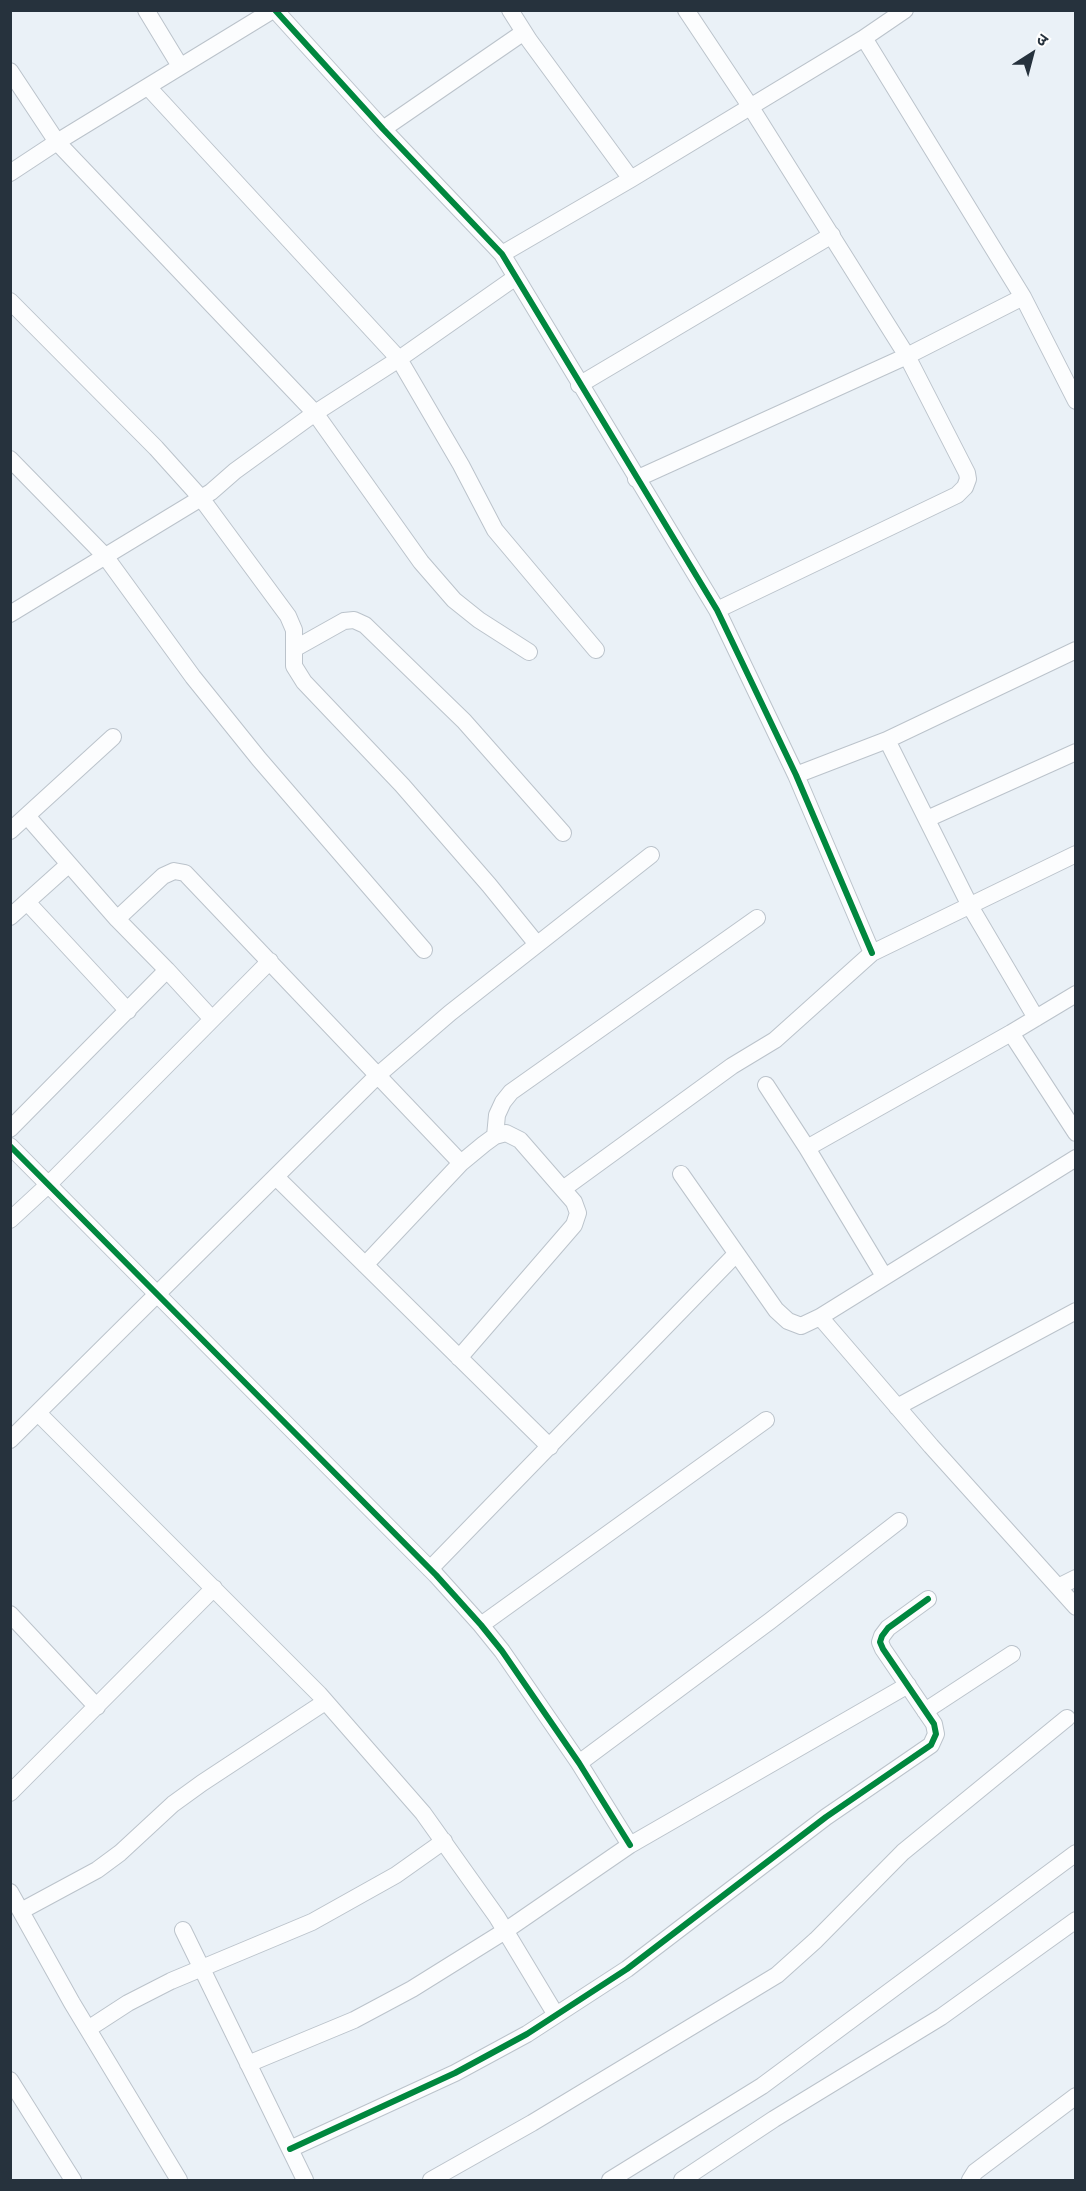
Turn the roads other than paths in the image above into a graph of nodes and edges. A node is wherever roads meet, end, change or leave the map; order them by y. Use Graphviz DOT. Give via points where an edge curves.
graph roads {
  1 [pos="146,10"];
  2 [pos="274,10"];
  3 [pos="510,10"];
  4 [pos="686,10"];
  5 [pos="905,10"];
  6 [pos="524,32"];
  7 [pos="864,38"];
  8 [pos="180,66"];
  9 [pos="10,71"];
  10 [pos="148,87"];
  11 [pos="750,106"];
  12 [pos="383,129"];
  13 [pos="57,142"];
  14 [pos="10,173"];
  15 [pos="631,179"];
  16 [pos="832,235"];
  17 [pos="502,254"];
  18 [pos="516,277"];
  19 [pos="1023,297"];
  20 [pos="10,301"];
  21 [pos="907,356"];
  22 [pos="399,359"];
  23 [pos="579,385"];
  24 [pos="1076,401"];
  25 [pos="315,413"];
  26 [pos="10,459"];
  27 [pos="636,479"];
  28 [pos="201,498"];
  29 [pos="105,556"];
  30 [pos="717,610"];
  31 [pos="10,614"];
  32 [pos="294,649"];
  33 [pos="596,650"];
  34 [pos="1076,650"];
  35 [pos="529,652"];
  36 [pos="113,737"];
  37 [pos="887,740"];
  38 [pos="1076,752"];
  39 [pos="796,775"];
  40 [pos="27,816"];
  41 [pos="927,819"];
  42 [pos="10,831"];
  43 [pos="563,833"];
  44 [pos="1076,854"];
  45 [pos="651,855"];
  46 [pos="68,865"];
  47 [pos="27,902"];
  48 [pos="970,906"];
  49 [pos="10,917"];
  50 [pos="757,918"];
  51 [pos="117,919"];
  52 [pos="536,944"];
  53 [pos="424,950"];
  54 [pos="872,953"];
  55 [pos="270,961"];
  56 [pos="168,970"];
  57 [pos="1076,994"];
  58 [pos="128,1011"];
  59 [pos="1036,1018"];
  60 [pos="212,1019"];
  61 [pos="1011,1033"];
  62 [pos="378,1075"];
  63 [pos="766,1085"];
  64 [pos="10,1129"];
  65 [pos="1076,1133"];
  66 [pos="495,1136"];
  67 [pos="10,1146"];
  68 [pos="807,1148"];
  69 [pos="1076,1158"];
  70 [pos="461,1163"];
  71 [pos="681,1174"];
  72 [pos="276,1177"];
  73 [pos="48,1185"];
  74 [pos="563,1189"];
  75 [pos="10,1220"];
  76 [pos="736,1254"];
  77 [pos="365,1265"];
  78 [pos="884,1276"];
  79 [pos="158,1295"];
  80 [pos="1076,1311"];
  81 [pos="820,1317"];
  82 [pos="459,1358"];
  83 [pos="897,1407"];
  84 [pos="38,1413"];
  85 [pos="766,1420"];
  86 [pos="10,1440"];
  87 [pos="550,1447"];
  88 [pos="899,1521"];
  89 [pos="430,1569"];
  90 [pos="1076,1578"];
  91 [pos="1058,1587"];
  92 [pos="214,1588"];
  93 [pos="928,1599"];
  94 [pos="1076,1607"];
  95 [pos="10,1614"];
  96 [pos="481,1625"];
  97 [pos="1012,1654"];
  98 [pos="908,1685"];
  99 [pos="325,1702"];
  100 [pos="97,1707"];
  101 [pos="925,1711"];
  102 [pos="1067,1718"];
  103 [pos="579,1763"];
  104 [pos="10,1793"];
  105 [pos="444,1841"];
  106 [pos="630,1845"];
  107 [pos="1076,1853"];
  108 [pos="10,1892"];
  109 [pos="21,1911"];
  110 [pos="1076,1920"];
  111 [pos="183,1930"];
  112 [pos="505,1931"];
  113 [pos="201,1968"];
  114 [pos="556,2015"];
  115 [pos="88,2029"];
  116 [pos="248,2064"];
  117 [pos="10,2080"];
  118 [pos="1076,2096"];
  119 [pos="290,2149"];
  120 [pos="73,2181"];
  121 [pos="179,2181"];
  122 [pos="305,2181"];
  123 [pos="431,2181"];
  124 [pos="610,2181"];
  125 [pos="682,2181"];
  126 [pos="970,2181"];
  1 -- 8 [label="street"];
  2 -- 8 [label="street"];
  2 -- 12 [label="street"];
  3 -- 6 [label="street"];
  4 -- 11 [label="street"];
  5 -- 7 [label="street"];
  6 -- 12 [label="street"];
  6 -- 15 [label="street"];
  7 -- 11 [label="street"];
  7 -- 19 [label="street"];
  8 -- 10 [label="street"];
  9 -- 13 [label="street"];
  10 -- 13 [label="street"];
  10 -- 22 [label="street"];
  11 -- 15 [label="street"];
  11 -- 16 [label="street"];
  12 -- 17 [label="street"];
  13 -- 14 [label="street"];
  13 -- 25 [label="street"];
  15 -- 17 [label="street"];
  16 -- 21 [label="street"];
  16 -- 23 [label="street"];
  17 -- 18 [label="street"];
  18 -- 22 [label="street"];
  18 -- 23 [label="street"];
  19 -- 21 [label="street"];
  19 -- 24 [label="street"];
  20 -- 28 [label="street"];
  21 -- 27 [label="street"];
  21 -- 30 [label="street" via="967,473 965,487 957,495"];
  22 -- 25 [label="street"];
  22 -- 33 [label="street" via="495,530"];
  23 -- 27 [label="street"];
  25 -- 28 [label="street"];
  25 -- 35 [label="street" via="421,562 454,600"];
  26 -- 29 [label="street"];
  27 -- 30 [label="street"];
  28 -- 29 [label="street"];
  28 -- 32 [label="street" via="288,616 294,630"];
  29 -- 31 [label="street"];
  29 -- 53 [label="street" via="193,677"];
  30 -- 39 [label="street"];
  32 -- 43 [label="street" via="344,621 365,625 464,721"];
  32 -- 52 [label="street" via="294,666 304,682 402,785"];
  34 -- 37 [label="street"];
  36 -- 40 [label="street"];
  37 -- 39 [label="street"];
  37 -- 41 [label="street"];
  38 -- 41 [label="street"];
  39 -- 54 [label="street"];
  40 -- 42 [label="street"];
  40 -- 46 [label="street"];
  41 -- 48 [label="street"];
  44 -- 48 [label="street"];
  45 -- 52 [label="street"];
  46 -- 47 [label="street"];
  46 -- 51 [label="street"];
  47 -- 49 [label="street"];
  47 -- 58 [label="street"];
  48 -- 54 [label="street"];
  48 -- 59 [label="street"];
  50 -- 66 [label="street" via="511,1092 497,1115"];
  51 -- 55 [label="street" via="163,876 185,873"];
  51 -- 56 [label="street"];
  52 -- 62 [label="street"];
  54 -- 74 [label="street" via="775,1040 732,1066"];
  55 -- 60 [label="street"];
  55 -- 62 [label="street"];
  56 -- 58 [label="street"];
  56 -- 60 [label="street"];
  57 -- 59 [label="street"];
  58 -- 64 [label="street"];
  59 -- 61 [label="street"];
  60 -- 73 [label="street"];
  61 -- 65 [label="street"];
  61 -- 68 [label="street"];
  62 -- 70 [label="street"];
  62 -- 72 [label="street"];
  63 -- 68 [label="street"];
  66 -- 70 [label="street"];
  66 -- 74 [label="street" via="506,1133 520,1140"];
  67 -- 73 [label="street"];
  68 -- 78 [label="street"];
  69 -- 78 [label="street"];
  70 -- 77 [label="street"];
  71 -- 76 [label="street"];
  72 -- 77 [label="street"];
  72 -- 79 [label="street"];
  73 -- 75 [label="street"];
  73 -- 79 [label="street"];
  74 -- 82 [label="street" via="578,1213 574,1225"];
  76 -- 81 [label="street" via="788,1321 801,1326"];
  76 -- 87 [label="street"];
  77 -- 82 [label="street"];
  78 -- 81 [label="street"];
  79 -- 84 [label="street"];
  79 -- 89 [label="street"];
  80 -- 83 [label="street"];
  81 -- 83 [label="street"];
  82 -- 87 [label="street"];
  83 -- 91 [label="street"];
  84 -- 86 [label="street"];
  84 -- 92 [label="street"];
  85 -- 96 [label="street"];
  87 -- 89 [label="street"];
  88 -- 103 [label="street"];
  89 -- 96 [label="street"];
  90 -- 91 [label="street"];
  91 -- 94 [label="street"];
  92 -- 99 [label="street"];
  92 -- 100 [label="street"];
  93 -- 98 [label="street" via="888,1628 880,1642"];
  95 -- 100 [label="street"];
  96 -- 103 [label="street"];
  97 -- 101 [label="street"];
  98 -- 101 [label="street"];
  98 -- 106 [label="street"];
  99 -- 105 [label="street"];
  99 -- 109 [label="street" via="173,1804 97,1869"];
  100 -- 104 [label="street"];
  101 -- 114 [label="street" via="936,1734 931,1745 826,1816 627,1969"];
  102 -- 123 [label="street" via="903,1852 777,1975"];
  103 -- 106 [label="street"];
  105 -- 112 [label="street"];
  105 -- 113 [label="street" via="396,1875 312,1922"];
  106 -- 112 [label="street"];
  107 -- 124 [label="street" via="762,2086"];
  108 -- 109 [label="street"];
  109 -- 115 [label="street"];
  110 -- 125 [label="street" via="941,2017 774,2119"];
  111 -- 113 [label="street"];
  112 -- 114 [label="street"];
  112 -- 116 [label="street" via="363,2015"];
  113 -- 115 [label="street" via="128,2003"];
  113 -- 116 [label="street"];
  114 -- 119 [label="street" via="455,2073"];
  115 -- 121 [label="street"];
  116 -- 119 [label="street"];
  117 -- 120 [label="street"];
  118 -- 126 [label="street" via="975,2172"];
  119 -- 122 [label="street"];
}
